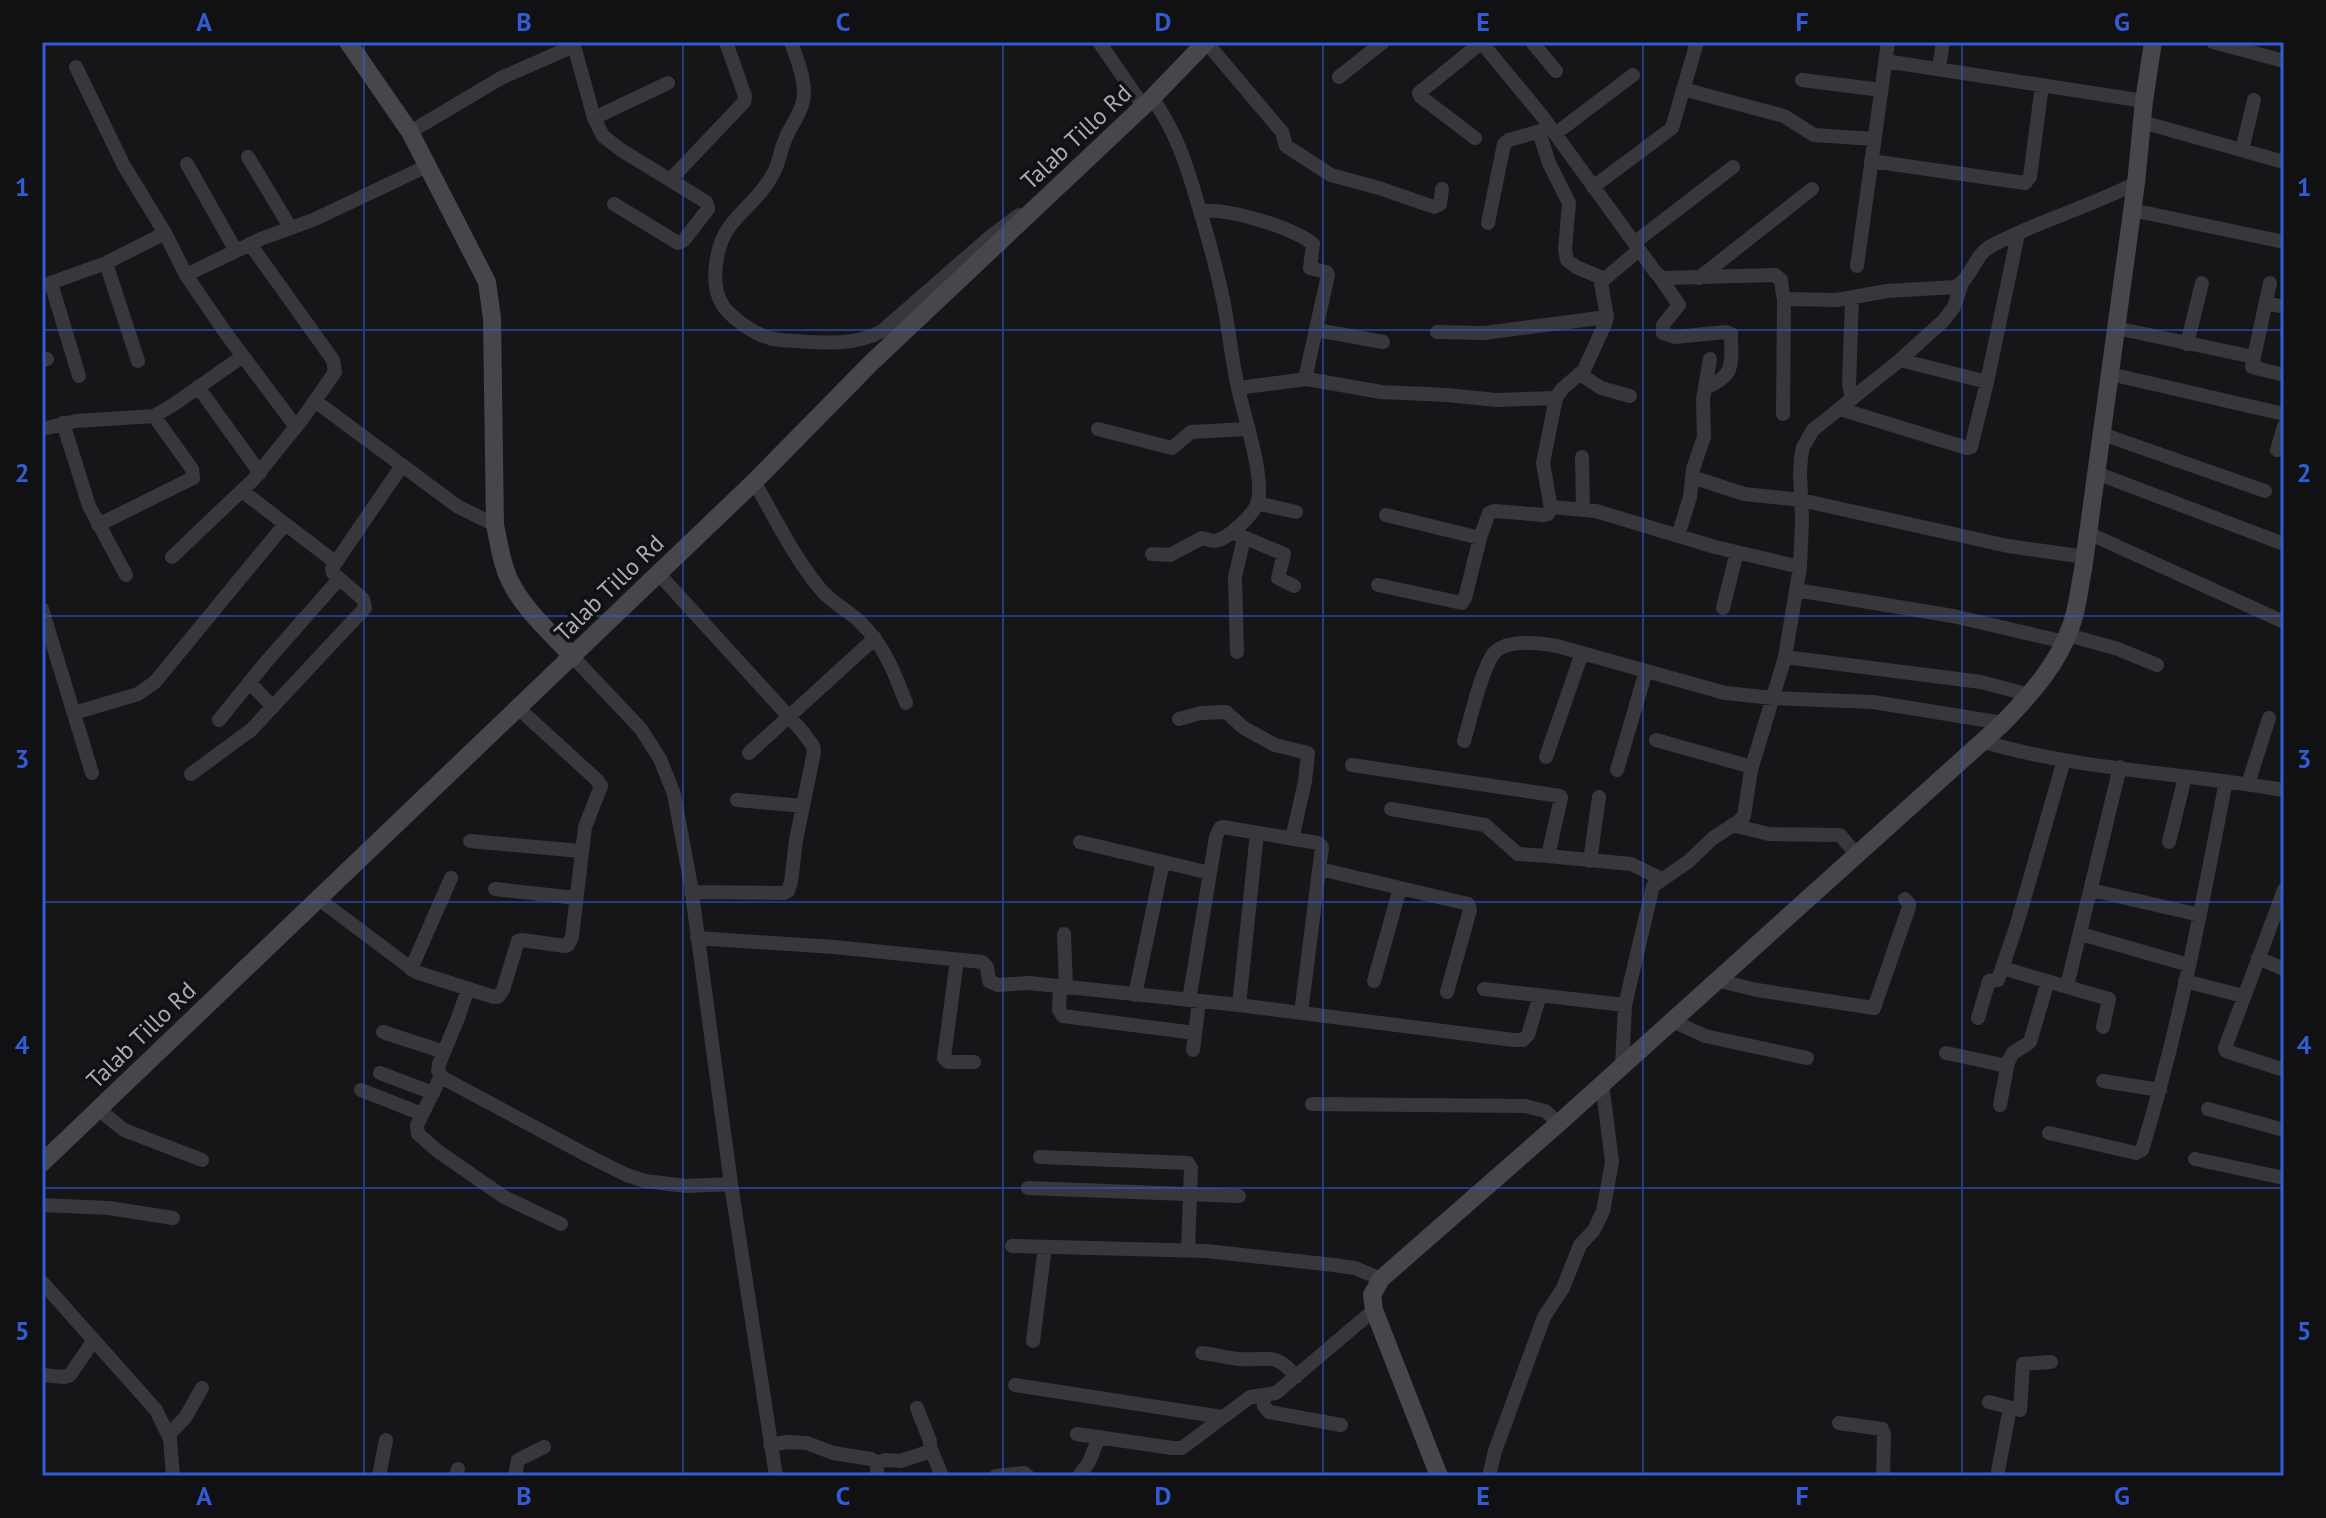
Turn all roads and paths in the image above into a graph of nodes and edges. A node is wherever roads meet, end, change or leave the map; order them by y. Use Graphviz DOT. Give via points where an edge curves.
graph roads {
  1 [pos="348,42"];
  2 [pos="726,42"];
  3 [pos="791,42"];
  4 [pos="1099,42"];
  5 [pos="1206,42"];
  6 [pos="1383,42"];
  7 [pos="1532,42"];
  8 [pos="1697,42"];
  9 [pos="1888,42"];
  10 [pos="1943,42"];
  11 [pos="2153,42"];
  12 [pos="2213,42"];
  13 [pos="574,44"];
  14 [pos="1486,44"];
  15 [pos="1885,61"];
  16 [pos="2284,61"];
  17 [pos="76,67"];
  18 [pos="1939,68"];
  19 [pos="1556,71"];
  20 [pos="1633,75"];
  21 [pos="1339,77"];
  22 [pos="1802,80"];
  23 [pos="668,83"];
  24 [pos="2042,85"];
  25 [pos="1683,89"];
  26 [pos="1881,90"];
  27 [pos="2254,100"];
  28 [pos="2144,101"];
  29 [pos="1148,102"];
  30 [pos="594,118"];
  31 [pos="2149,124"];
  32 [pos="1546,131"];
  33 [pos="410,132"];
  34 [pos="1475,138"];
  35 [pos="1874,139"];
  36 [pos="2242,150"];
  37 [pos="248,157"];
  38 [pos="1871,161"];
  39 [pos="2284,162"];
  40 [pos="187,164"];
  41 [pos="427,166"];
  42 [pos="1733,167"];
  43 [pos="670,180"];
  44 [pos="2136,183"];
  45 [pos="1593,187"];
  46 [pos="1442,189"];
  47 [pos="1812,189"];
  48 [pos="1043,200"];
  49 [pos="614,204"];
  50 [pos="1200,211"];
  51 [pos="2139,211"];
  52 [pos="1488,223"];
  53 [pos="290,227"];
  54 [pos="165,233"];
  55 [pos="2018,234"];
  56 [pos="2284,242"];
  57 [pos="1636,247"];
  58 [pos="243,248"];
  59 [pos="106,263"];
  60 [pos="1857,266"];
  61 [pos="186,275"];
  62 [pos="1659,276"];
  63 [pos="1698,278"];
  64 [pos="1601,282"];
  65 [pos="1962,283"];
  66 [pos="2202,283"];
  67 [pos="2270,283"];
  68 [pos="46,285"];
  69 [pos="1784,298"];
  70 [pos="1852,299"];
  71 [pos="2266,303"];
  72 [pos="2284,307"];
  73 [pos="1607,317"];
  74 [pos="2121,329"];
  75 [pos="1317,330"];
  76 [pos="1437,332"];
  77 [pos="1383,342"];
  78 [pos="2187,344"];
  79 [pos="243,356"];
  80 [pos="2254,357"];
  81 [pos="1710,359"];
  82 [pos="1900,360"];
  83 [pos="138,361"];
  84 [pos="1580,374"];
  85 [pos="2116,375"];
  86 [pos="2284,375"];
  87 [pos="79,376"];
  88 [pos="1305,379"];
  89 [pos="1987,382"];
  90 [pos="198,387"];
  91 [pos="1238,388"];
  92 [pos="1705,388"];
  93 [pos="1630,396"];
  94 [pos="1556,398"];
  95 [pos="315,401"];
  96 [pos="1846,404"];
  97 [pos="1783,414"];
  98 [pos="2284,414"];
  99 [pos="154,416"];
  100 [pos="63,423"];
  101 [pos="2284,426"];
  102 [pos="296,427"];
  103 [pos="42,429"];
  104 [pos="1098,429"];
  105 [pos="1247,429"];
  106 [pos="2106,436"];
  107 [pos="2277,450"];
  108 [pos="1582,457"];
  109 [pos="401,467"];
  110 [pos="260,473"];
  111 [pos="2101,475"];
  112 [pos="1692,477"];
  113 [pos="754,482"];
  114 [pos="242,491"];
  115 [pos="2265,491"];
  116 [pos="1801,500"];
  117 [pos="1257,503"];
  118 [pos="1551,507"];
  119 [pos="1583,508"];
  120 [pos="1296,512"];
  121 [pos="1386,515"];
  122 [pos="285,524"];
  123 [pos="98,525"];
  124 [pos="495,525"];
  125 [pos="1237,535"];
  126 [pos="2093,535"];
  127 [pos="1678,536"];
  128 [pos="1480,538"];
  129 [pos="2284,544"];
  130 [pos="1737,552"];
  131 [pos="1152,554"];
  132 [pos="172,557"];
  133 [pos="2085,557"];
  134 [pos="335,562"];
  135 [pos="1800,567"];
  136 [pos="658,573"];
  137 [pos="126,575"];
  138 [pos="339,579"];
  139 [pos="1378,585"];
  140 [pos="1294,586"];
  141 [pos="1796,590"];
  142 [pos="1723,608"];
  143 [pos="42,609"];
  144 [pos="2284,622"];
  145 [pos="875,638"];
  146 [pos="2072,638"];
  147 [pos="1237,652"];
  148 [pos="1582,653"];
  149 [pos="573,657"];
  150 [pos="1785,657"];
  151 [pos="2157,665"];
  152 [pos="1646,671"];
  153 [pos="249,682"];
  154 [pos="2030,695"];
  155 [pos="1774,698"];
  156 [pos="906,703"];
  157 [pos="273,707"];
  158 [pos="518,708"];
  159 [pos="74,713"];
  160 [pos="789,717"];
  161 [pos="2269,718"];
  162 [pos="1179,719"];
  163 [pos="219,720"];
  164 [pos="2003,723"];
  165 [pos="1656,740"];
  166 [pos="1464,741"];
  167 [pos="1987,743"];
  168 [pos="749,753"];
  169 [pos="1546,757"];
  170 [pos="2064,760"];
  171 [pos="1352,765"];
  172 [pos="1752,767"];
  173 [pos="2120,767"];
  174 [pos="1617,770"];
  175 [pos="92,773"];
  176 [pos="191,774"];
  177 [pos="2185,777"];
  178 [pos="2226,781"];
  179 [pos="2248,784"];
  180 [pos="2284,790"];
  181 [pos="1599,797"];
  182 [pos="737,800"];
  183 [pos="803,806"];
  184 [pos="1391,809"];
  185 [pos="1732,825"];
  186 [pos="1257,833"];
  187 [pos="1292,839"];
  188 [pos="470,841"];
  189 [pos="1080,842"];
  190 [pos="2169,842"];
  191 [pos="581,851"];
  192 [pos="1857,855"];
  193 [pos="1548,856"];
  194 [pos="1590,861"];
  195 [pos="1163,862"];
  196 [pos="1320,869"];
  197 [pos="1210,873"];
  198 [pos="451,878"];
  199 [pos="1662,879"];
  200 [pos="1400,888"];
  201 [pos="495,889"];
  202 [pos="2091,890"];
  203 [pos="691,892"];
  204 [pos="576,898"];
  205 [pos="1905,899"];
  206 [pos="320,900"];
  207 [pos="2282,900"];
  208 [pos="2200,915"];
  209 [pos="1064,934"];
  210 [pos="2081,934"];
  211 [pos="697,938"];
  212 [pos="2258,958"];
  213 [pos="957,960"];
  214 [pos="2189,965"];
  215 [pos="2002,968"];
  216 [pos="411,969"];
  217 [pos="2284,969"];
  218 [pos="1716,980"];
  219 [pos="1374,981"];
  220 [pos="2048,981"];
  221 [pos="2185,981"];
  222 [pos="2067,986"];
  223 [pos="1063,988"];
  224 [pos="468,989"];
  225 [pos="1484,989"];
  226 [pos="1447,992"];
  227 [pos="1135,995"];
  228 [pos="1540,995"];
  229 [pos="2243,996"];
  230 [pos="1194,1001"];
  231 [pos="1239,1005"];
  232 [pos="1625,1005"];
  233 [pos="1301,1013"];
  234 [pos="1978,1018"];
  235 [pos="1672,1021"];
  236 [pos="2103,1027"];
  237 [pos="383,1032"];
  238 [pos="1195,1033"];
  239 [pos="1193,1050"];
  240 [pos="444,1052"];
  241 [pos="1946,1053"];
  242 [pos="1807,1058"];
  243 [pos="974,1062"];
  244 [pos="1622,1066"];
  245 [pos="2007,1066"];
  246 [pos="2284,1070"];
  247 [pos="380,1073"];
  248 [pos="441,1076"];
  249 [pos="2103,1081"];
  250 [pos="1602,1083"];
  251 [pos="361,1090"];
  252 [pos="2160,1090"];
  253 [pos="433,1093"];
  254 [pos="1312,1104"];
  255 [pos="2000,1105"];
  256 [pos="98,1109"];
  257 [pos="2208,1109"];
  258 [pos="422,1114"];
  259 [pos="1559,1123"];
  260 [pos="2284,1130"];
  261 [pos="2049,1133"];
  262 [pos="1040,1157"];
  263 [pos="2195,1159"];
  264 [pos="202,1160"];
  265 [pos="42,1163"];
  266 [pos="2284,1178"];
  267 [pos="731,1184"];
  268 [pos="1028,1188"];
  269 [pos="1190,1193"];
  270 [pos="1239,1196"];
  271 [pos="42,1205"];
  272 [pos="173,1218"];
  273 [pos="561,1224"];
  274 [pos="1012,1246"];
  275 [pos="1045,1247"];
  276 [pos="1188,1250"];
  277 [pos="1381,1279"];
  278 [pos="42,1282"];
  279 [pos="1374,1310"];
  280 [pos="94,1340"];
  281 [pos="1033,1341"];
  282 [pos="1202,1353"];
  283 [pos="2051,1362"];
  284 [pos="42,1375"];
  285 [pos="1296,1377"];
  286 [pos="1015,1385"];
  287 [pos="202,1388"];
  288 [pos="1263,1395"];
  289 [pos="1989,1402"];
  290 [pos="917,1408"];
  291 [pos="2010,1408"];
  292 [pos="1222,1417"];
  293 [pos="1839,1423"];
  294 [pos="1341,1425"];
  295 [pos="173,1431"];
  296 [pos="1077,1434"];
  297 [pos="1099,1437"];
  298 [pos="386,1440"];
  299 [pos="770,1445"];
  300 [pos="544,1447"];
  301 [pos="930,1447"];
  302 [pos="877,1469"];
  303 [pos="1083,1471"];
  304 [pos="173,1476"];
  305 [pos="379,1476"];
  306 [pos="515,1476"];
  307 [pos="776,1476"];
  308 [pos="942,1476"];
  309 [pos="996,1476"];
  310 [pos="1028,1476"];
  311 [pos="1439,1476"];
  312 [pos="1489,1476"];
  313 [pos="1883,1476"];
  314 [pos="1997,1476"];
  1 -- 33 [label="street"];
  2 -- 43 [label="street" via="744,102"];
  3 -- 48 [label="street" via="804,84 803,103 773,174 725,235 716,268 721,304 747,327 776,340 870,338 1009,221"];
  4 -- 29 [label="street"];
  5 -- 29 [label="street, Talab Tillo Rd"];
  5 -- 46 [label="street" via="1282,132 1286,146 1324,171 1434,207 1440,204"];
  6 -- 21 [label="street"];
  7 -- 19 [label="street"];
  8 -- 25 [label="street"];
  9 -- 15 [label="street"];
  10 -- 18 [label="street"];
  11 -- 28 [label="street"];
  12 -- 16 [label="street"];
  13 -- 30 [label="street"];
  13 -- 33 [label="street" via="501,78"];
  14 -- 32 [label="street"];
  14 -- 34 [label="street" via="1419,95"];
  15 -- 18 [label="street"];
  15 -- 26 [label="street"];
  17 -- 54 [label="street" via="124,166"];
  18 -- 24 [label="street"];
  20 -- 32 [label="street"];
  22 -- 26 [label="street"];
  23 -- 30 [label="street"];
  24 -- 28 [label="street"];
  24 -- 38 [label="street" via="2025,183"];
  25 -- 35 [label="street" via="1784,116 1814,135"];
  25 -- 45 [label="street" via="1668,132"];
  26 -- 35 [label="street"];
  27 -- 36 [label="street"];
  28 -- 31 [label="street"];
  29 -- 48 [label="street, Talab Tillo Rd"];
  29 -- 50 [label="street" via="1173,130"];
  30 -- 43 [label="street" via="609,142"];
  31 -- 36 [label="street"];
  31 -- 44 [label="street"];
  32 -- 45 [label="street"];
  32 -- 52 [label="street" via="1504,144"];
  32 -- 64 [label="street" via="1549,163 1569,203 1567,260"];
  33 -- 41 [label="street"];
  35 -- 38 [label="street"];
  36 -- 39 [label="street"];
  37 -- 53 [label="street"];
  38 -- 60 [label="street"];
  40 -- 58 [label="street"];
  41 -- 53 [label="street"];
  41 -- 124 [label="street" via="489,292"];
  42 -- 57 [label="street"];
  43 -- 49 [label="street" via="708,206 681,242"];
  44 -- 51 [label="street"];
  44 -- 55 [label="street"];
  45 -- 57 [label="street"];
  47 -- 63 [label="street"];
  48 -- 113 [label="street, Talab Tillo Rd"];
  50 -- 75 [label="street" via="1234,213 1311,241 1310,268 1328,275"];
  50 -- 91 [label="street" via="1220,284"];
  51 -- 56 [label="street"];
  51 -- 74 [label="street"];
  53 -- 58 [label="street"];
  54 -- 59 [label="street"];
  54 -- 61 [label="street"];
  55 -- 65 [label="street" via="1984,250"];
  55 -- 89 [label="street"];
  57 -- 62 [label="street"];
  57 -- 64 [label="street"];
  58 -- 61 [label="street"];
  58 -- 95 [label="street" via="335,364 333,377"];
  59 -- 68 [label="street"];
  59 -- 83 [label="street"];
  61 -- 79 [label="street"];
  62 -- 63 [label="street"];
  62 -- 92 [label="street" via="1679,305 1663,333 1731,334 1729,371"];
  63 -- 69 [label="street" via="1775,275"];
  64 -- 73 [label="street"];
  65 -- 70 [label="street"];
  65 -- 82 [label="street" via="1950,313"];
  66 -- 78 [label="street"];
  67 -- 71 [label="street"];
  68 -- 87 [label="street"];
  69 -- 70 [label="street"];
  69 -- 97 [label="street"];
  70 -- 96 [label="street"];
  71 -- 72 [label="street"];
  71 -- 80 [label="street"];
  73 -- 76 [label="street" via="1484,333"];
  73 -- 84 [label="street"];
  74 -- 78 [label="street"];
  74 -- 85 [label="street"];
  75 -- 77 [label="street"];
  75 -- 88 [label="street"];
  78 -- 80 [label="street"];
  79 -- 90 [label="street"];
  79 -- 102 [label="street"];
  80 -- 86 [label="street" via="2252,367"];
  81 -- 92 [label="street"];
  82 -- 89 [label="street"];
  82 -- 96 [label="street"];
  84 -- 93 [label="street" via="1601,388"];
  84 -- 94 [label="street"];
  85 -- 98 [label="street"];
  85 -- 106 [label="street"];
  88 -- 91 [label="street"];
  88 -- 94 [label="street" via="1381,392 1496,400"];
  89 -- 96 [label="street" via="1969,449"];
  90 -- 99 [label="street"];
  90 -- 110 [label="street"];
  91 -- 105 [label="street"];
  92 -- 112 [label="street" via="1705,431"];
  94 -- 118 [label="street" via="1543,463"];
  95 -- 102 [label="street"];
  95 -- 109 [label="street"];
  96 -- 116 [label="street" via="1807,437"];
  99 -- 100 [label="street"];
  99 -- 123 [label="street" via="193,478"];
  100 -- 103 [label="street"];
  100 -- 123 [label="street"];
  101 -- 107 [label="street"];
  102 -- 110 [label="street"];
  104 -- 105 [label="street" via="1172,448 1191,432"];
  105 -- 117 [label="street" via="1257,471"];
  106 -- 111 [label="street"];
  106 -- 115 [label="street"];
  108 -- 119 [label="street"];
  109 -- 124 [label="street"];
  109 -- 134 [label="street"];
  110 -- 114 [label="street"];
  111 -- 126 [label="street"];
  111 -- 129 [label="street"];
  112 -- 116 [label="street" via="1744,494"];
  112 -- 127 [label="street"];
  113 -- 136 [label="street, Talab Tillo Rd"];
  113 -- 145 [label="street" via="818,585"];
  114 -- 122 [label="street"];
  114 -- 132 [label="street"];
  116 -- 133 [label="street" via="2008,546"];
  116 -- 135 [label="street"];
  117 -- 120 [label="street"];
  117 -- 125 [label="street"];
  118 -- 119 [label="street"];
  118 -- 128 [label="street" via="1544,515 1491,512"];
  119 -- 127 [label="street"];
  121 -- 128 [label="street"];
  122 -- 134 [label="street"];
  122 -- 159 [label="street" via="155,682 138,694"];
  123 -- 137 [label="street"];
  124 -- 149 [label="street" via="519,597"];
  125 -- 131 [label="street" via="1216,541 1202,538 1170,555"];
  125 -- 140 [label="street" via="1284,554 1278,578"];
  125 -- 147 [label="street"];
  126 -- 133 [label="street"];
  126 -- 144 [label="street"];
  127 -- 130 [label="street"];
  128 -- 139 [label="street" via="1462,603"];
  130 -- 135 [label="street"];
  130 -- 142 [label="street"];
  133 -- 146 [label="street"];
  134 -- 138 [label="street" via="332,570"];
  135 -- 141 [label="street"];
  136 -- 149 [label="street, Talab Tillo Rd"];
  136 -- 160 [label="street"];
  138 -- 153 [label="street"];
  138 -- 157 [label="street" via="363,599 365,608"];
  141 -- 146 [label="street"];
  141 -- 150 [label="street"];
  143 -- 159 [label="street"];
  145 -- 156 [label="street"];
  145 -- 160 [label="street"];
  146 -- 151 [label="street"];
  146 -- 154 [label="street"];
  148 -- 152 [label="street"];
  148 -- 166 [label="street" via="1539,644 1495,653"];
  148 -- 169 [label="street"];
  149 -- 158 [label="street, Talab Tillo Rd"];
  149 -- 203 [label="street" via="641,729 660,759 674,794"];
  150 -- 154 [label="street" via="1981,682"];
  150 -- 155 [label="street"];
  152 -- 155 [label="street" via="1725,693"];
  152 -- 174 [label="street"];
  153 -- 157 [label="street"];
  153 -- 163 [label="street"];
  154 -- 164 [label="street"];
  155 -- 164 [label="street" via="1873,702"];
  155 -- 172 [label="street"];
  157 -- 176 [label="street" via="243,737"];
  158 -- 191 [label="street" via="600,783"];
  158 -- 206 [label="street, Talab Tillo Rd"];
  159 -- 175 [label="street"];
  160 -- 168 [label="street"];
  160 -- 183 [label="street" via="813,746"];
  161 -- 179 [label="street"];
  162 -- 187 [label="street" via="1226,712 1275,745 1308,753"];
  164 -- 167 [label="street"];
  165 -- 172 [label="street"];
  167 -- 170 [label="street"];
  167 -- 192 [label="street"];
  170 -- 173 [label="street"];
  170 -- 215 [label="street"];
  171 -- 193 [label="street" via="1560,796"];
  172 -- 185 [label="street" via="1746,810"];
  173 -- 177 [label="street"];
  173 -- 202 [label="street"];
  177 -- 178 [label="street"];
  177 -- 190 [label="street"];
  178 -- 179 [label="street"];
  178 -- 208 [label="street"];
  179 -- 180 [label="street"];
  181 -- 194 [label="street"];
  182 -- 183 [label="street"];
  183 -- 203 [label="street" via="786,892"];
  184 -- 193 [label="street" via="1485,825 1518,854"];
  185 -- 192 [label="street" via="1769,834 1840,835"];
  185 -- 199 [label="street"];
  186 -- 187 [label="street"];
  186 -- 197 [label="street" via="1220,828"];
  186 -- 231 [label="street"];
  187 -- 196 [label="street" via="1321,845"];
  188 -- 191 [label="street"];
  189 -- 195 [label="street"];
  191 -- 204 [label="street"];
  192 -- 218 [label="street"];
  193 -- 194 [label="street"];
  194 -- 199 [label="street" via="1636,866"];
  195 -- 197 [label="street"];
  195 -- 227 [label="street"];
  196 -- 200 [label="street"];
  196 -- 233 [label="street"];
  197 -- 230 [label="street"];
  198 -- 216 [label="street"];
  199 -- 232 [label="street" via="1651,892"];
  200 -- 219 [label="street"];
  200 -- 226 [label="street" via="1469,906"];
  201 -- 204 [label="street"];
  202 -- 208 [label="street"];
  202 -- 210 [label="street"];
  203 -- 211 [label="street"];
  204 -- 224 [label="street" via="568,945 519,940 500,995"];
  205 -- 218 [label="street" via="1909,907 1874,1008"];
  206 -- 216 [label="street"];
  206 -- 256 [label="street, Talab Tillo Rd"];
  207 -- 212 [label="street"];
  208 -- 214 [label="street"];
  209 -- 223 [label="street"];
  210 -- 214 [label="street"];
  210 -- 222 [label="street"];
  211 -- 213 [label="street"];
  211 -- 267 [label="street"];
  212 -- 217 [label="street"];
  212 -- 229 [label="street"];
  213 -- 223 [label="street" via="984,963 989,981 996,985 1020,982"];
  213 -- 243 [label="street" via="944,1058"];
  214 -- 221 [label="street"];
  215 -- 220 [label="street"];
  215 -- 234 [label="street" via="1997,981 1989,981"];
  216 -- 224 [label="street"];
  218 -- 235 [label="street"];
  220 -- 222 [label="street"];
  220 -- 245 [label="street" via="2030,1042 2013,1053"];
  221 -- 229 [label="street"];
  221 -- 252 [label="street"];
  222 -- 236 [label="street" via="2109,999"];
  223 -- 227 [label="street"];
  223 -- 238 [label="street" via="1063,1016"];
  224 -- 240 [label="street"];
  225 -- 228 [label="street"];
  227 -- 230 [label="street"];
  228 -- 232 [label="street"];
  228 -- 233 [label="street" via="1523,1040"];
  229 -- 246 [label="street" via="2225,1049"];
  230 -- 231 [label="street"];
  230 -- 238 [label="street"];
  231 -- 233 [label="street"];
  232 -- 244 [label="street"];
  235 -- 242 [label="street" via="1724,1042"];
  235 -- 244 [label="street"];
  237 -- 240 [label="street"];
  238 -- 239 [label="street"];
  240 -- 248 [label="street"];
  241 -- 245 [label="street"];
  244 -- 250 [label="street"];
  245 -- 255 [label="street"];
  247 -- 253 [label="street"];
  248 -- 253 [label="street"];
  248 -- 267 [label="street" via="627,1175 686,1186"];
  249 -- 252 [label="street"];
  250 -- 259 [label="street"];
  250 -- 312 [label="street" via="1612,1162 1601,1218 1580,1245 1563,1288 1544,1317"];
  251 -- 258 [label="street"];
  252 -- 261 [label="street" via="2139,1153"];
  253 -- 258 [label="street"];
  254 -- 259 [label="street" via="1525,1106 1545,1111"];
  256 -- 264 [label="street" via="124,1130"];
  256 -- 265 [label="street, Talab Tillo Rd"];
  257 -- 260 [label="street"];
  258 -- 273 [label="street" via="418,1134 439,1152 504,1197"];
  259 -- 277 [label="street"];
  262 -- 269 [label="street" via="1186,1162 1191,1168"];
  263 -- 266 [label="street"];
  267 -- 299 [label="street"];
  268 -- 269 [label="street"];
  269 -- 270 [label="street"];
  269 -- 276 [label="street"];
  271 -- 272 [label="street"];
  274 -- 275 [label="street"];
  275 -- 276 [label="street"];
  275 -- 281 [label="street"];
  276 -- 277 [label="street" via="1355,1268"];
  277 -- 279 [label="street" via="1372,1295"];
  278 -- 280 [label="street"];
  279 -- 285 [label="street"];
  279 -- 311 [label="street"];
  280 -- 284 [label="street" via="70,1375"];
  280 -- 295 [label="street"];
  282 -- 285 [label="street" via="1274,1358"];
  283 -- 291 [label="street" via="2023,1364 2021,1408"];
  285 -- 288 [label="street" via="1276,1393"];
  286 -- 292 [label="street"];
  287 -- 295 [label="street"];
  288 -- 292 [label="street" via="1250,1397"];
  288 -- 294 [label="street" via="1269,1412"];
  289 -- 291 [label="street"];
  290 -- 301 [label="street"];
  291 -- 314 [label="street"];
  292 -- 297 [label="street" via="1182,1448"];
  293 -- 313 [label="street" via="1882,1429"];
  295 -- 304 [label="street"];
  296 -- 297 [label="street"];
  297 -- 303 [label="street"];
  298 -- 305 [label="street"];
  299 -- 302 [label="street" via="807,1443 871,1459"];
  299 -- 307 [label="street"];
  300 -- 306 [label="street" via="521,1458"];
  301 -- 302 [label="street" via="905,1460 885,1460"];
  301 -- 308 [label="street"];
  309 -- 310 [label="street"];
}
